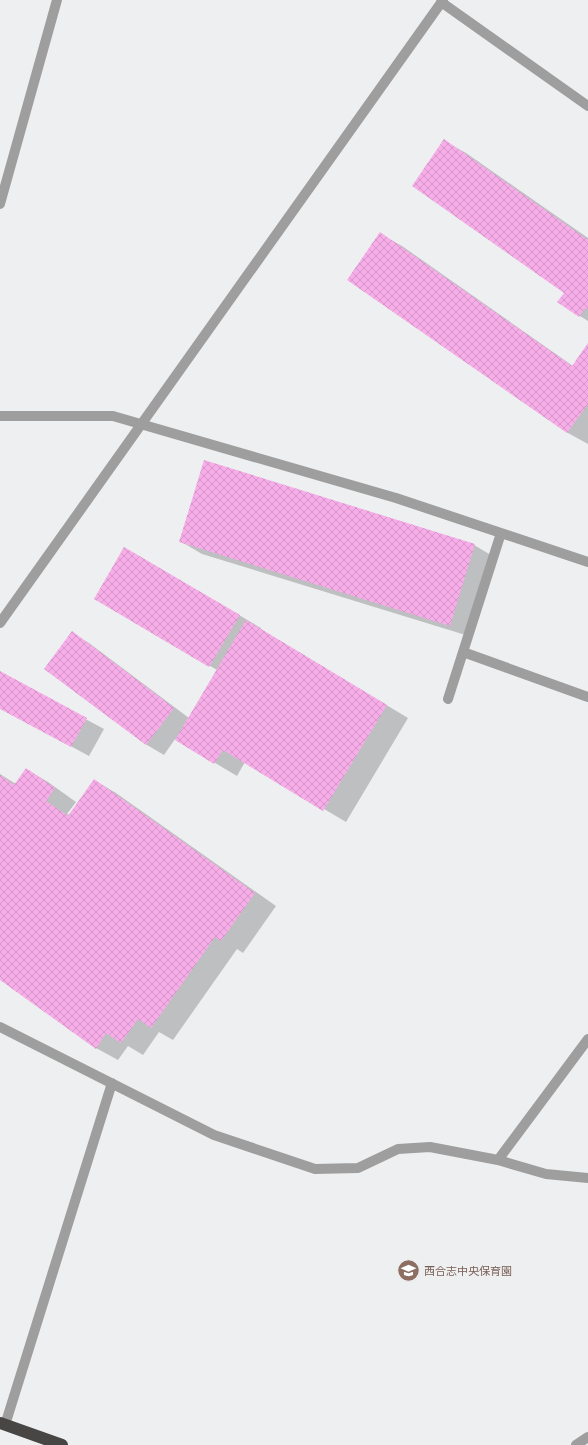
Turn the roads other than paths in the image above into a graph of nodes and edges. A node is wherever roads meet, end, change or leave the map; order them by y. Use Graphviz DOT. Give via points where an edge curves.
graph roads {
  1 [pos="57,0"];
  2 [pos="442,1"];
  3 [pos="588,106"];
  4 [pos="0,204"];
  5 [pos="0,416"];
  6 [pos="142,424"];
  7 [pos="501,533"];
  8 [pos="588,562"];
  9 [pos="0,623"];
  10 [pos="463,652"];
  11 [pos="588,697"];
  12 [pos="448,699"];
  13 [pos="0,1027"];
  14 [pos="588,1039"];
  15 [pos="112,1083"];
  16 [pos="498,1160"];
  17 [pos="588,1178"];
  18 [pos="2,1424"];
  19 [pos="588,1437"];
  20 [pos="62,1445"];
  21 [pos="576,1445"];
  1 -- 4 [label="street"];
  2 -- 3 [label="street"];
  2 -- 6 [label="street"];
  5 -- 6 [label="street" via="113,416"];
  6 -- 7 [label="street" via="396,498"];
  6 -- 9 [label="street"];
  7 -- 8 [label="street"];
  7 -- 10 [label="street"];
  10 -- 11 [label="street"];
  10 -- 12 [label="street"];
  13 -- 15 [label="street"];
  14 -- 16 [label="street"];
  15 -- 16 [label="street" via="214,1135 315,1169 358,1168 398,1149 430,1147"];
  15 -- 18 [label="street"];
  16 -- 17 [label="street" via="546,1174"];
  18 -- 20 [label="highway"];
  19 -- 21 [label="street"];
}
